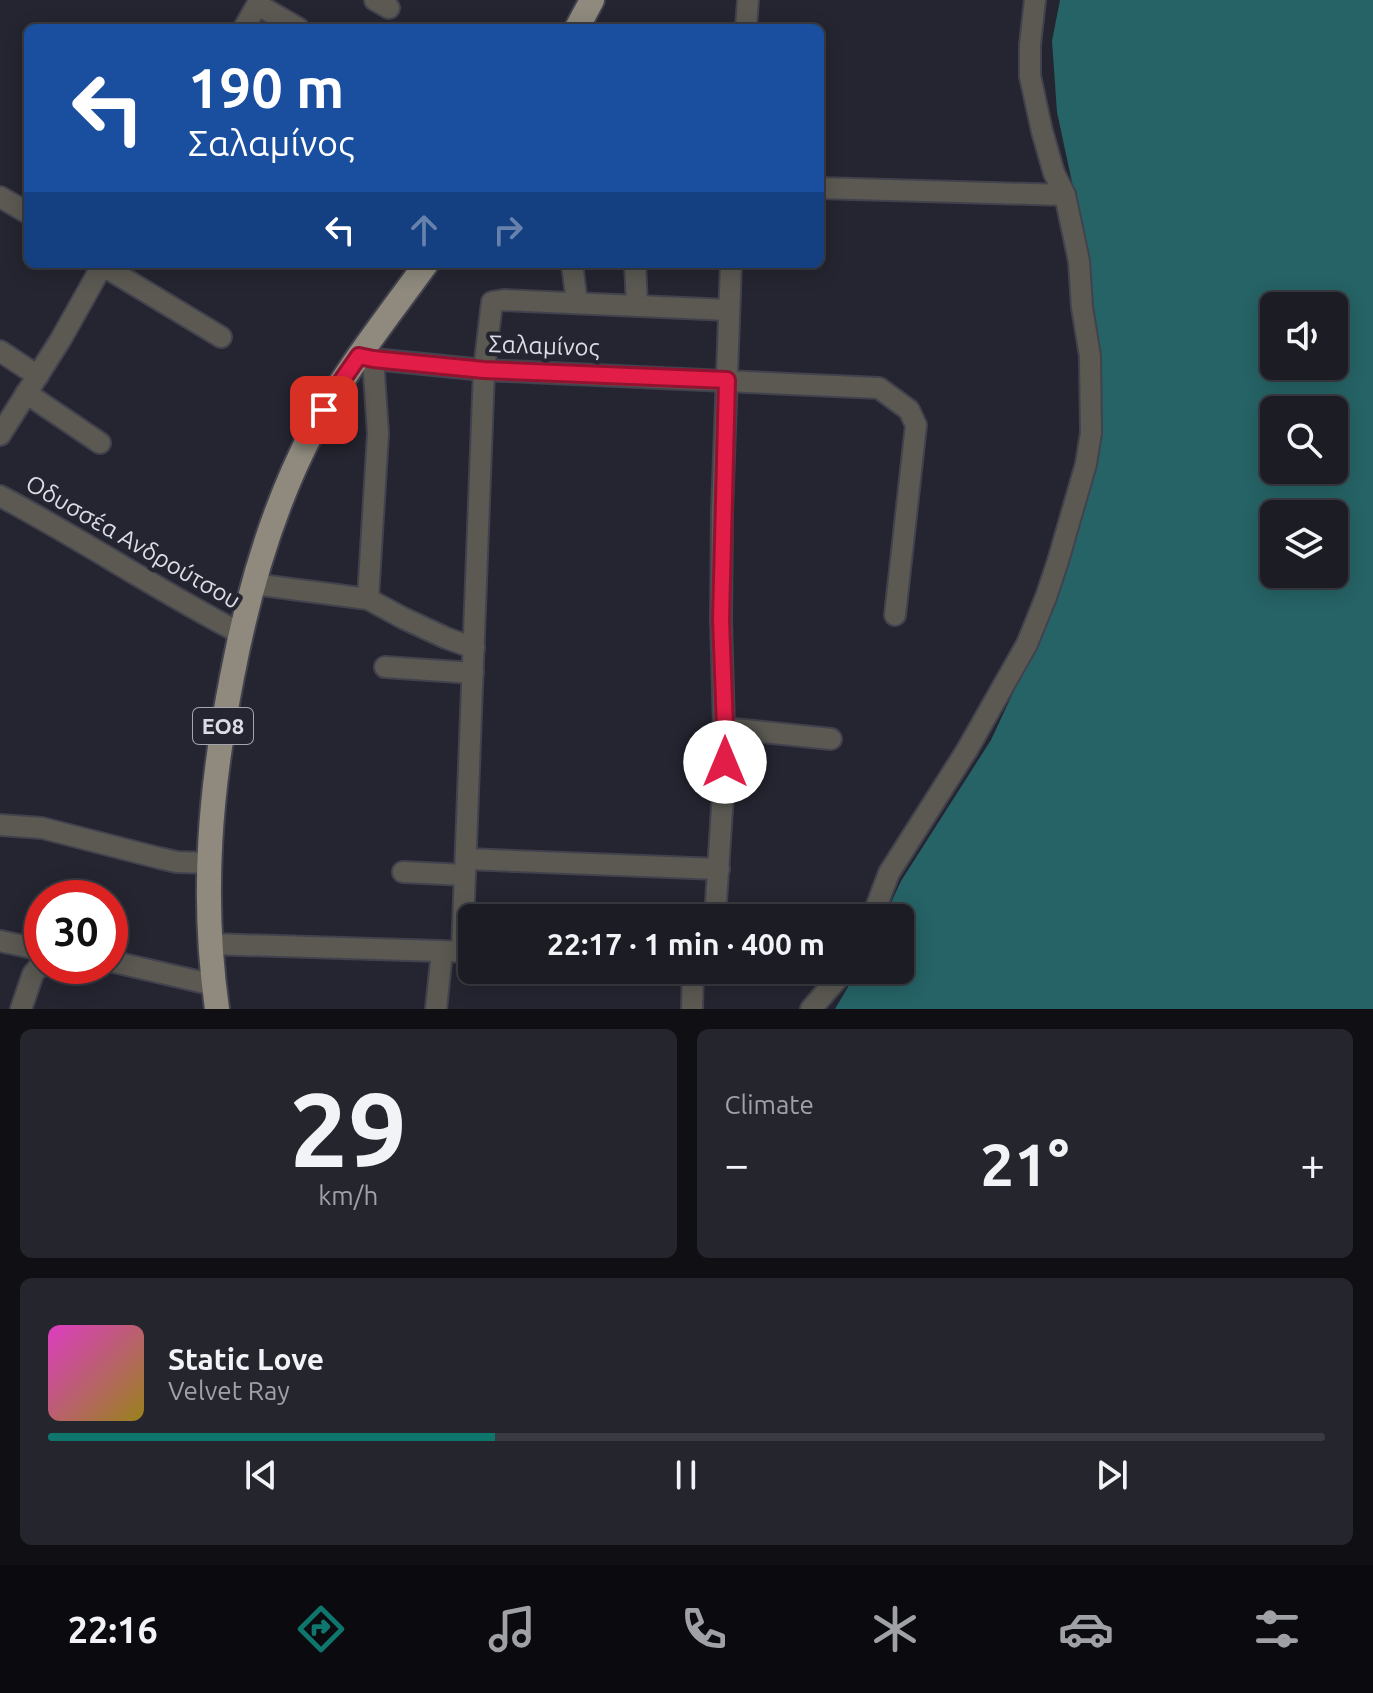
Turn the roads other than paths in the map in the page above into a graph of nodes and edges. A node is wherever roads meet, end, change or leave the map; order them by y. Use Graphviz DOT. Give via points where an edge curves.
graph roads {
  1 [pos="592,0"];
  2 [pos="748,0"];
  3 [pos="1035,0"];
  4 [pos="259,2"];
  5 [pos="246,24"];
  6 [pos="292,24"];
  7 [pos="579,24"];
  8 [pos="746,24"];
  9 [pos="824,188"];
  10 [pos="1065,195"];
  11 [pos="0,197"];
  12 [pos="24,211"];
  13 [pos="100,268"];
  14 [pos="107,268"];
  15 [pos="423,268"];
  16 [pos="573,268"];
  17 [pos="635,268"];
  18 [pos="731,268"];
  19 [pos="577,303"];
  20 [pos="637,305"];
  21 [pos="729,310"];
  22 [pos="221,337"];
  23 [pos="0,351"];
  24 [pos="366,358"];
  25 [pos="484,370"];
  26 [pos="727,380"];
  27 [pos="32,385"];
  28 [pos="0,435"];
  29 [pos="100,443"];
  30 [pos="0,496"];
  31 [pos="253,584"];
  32 [pos="368,599"];
  33 [pos="895,615"];
  34 [pos="240,633"];
  35 [pos="474,648"];
  36 [pos="385,667"];
  37 [pos="473,673"];
  38 [pos="725,728"];
  39 [pos="831,739"];
  40 [pos="0,825"];
  41 [pos="208,863"];
  42 [pos="466,867"];
  43 [pos="719,869"];
  44 [pos="403,872"];
  45 [pos="463,904"];
  46 [pos="716,904"];
  47 [pos="877,904"];
  48 [pos="0,941"];
  49 [pos="210,944"];
  50 [pos="24,946"];
  51 [pos="458,952"];
  52 [pos="458,954"];
  53 [pos="128,967"];
  54 [pos="30,984"];
  55 [pos="693,984"];
  56 [pos="833,984"];
  57 [pos="215,997"];
  58 [pos="21,1009"];
  59 [pos="436,1009"];
  60 [pos="692,1009"];
  61 [pos="811,1009"];
  1 -- 7 [label="main road"];
  2 -- 8 [label="street"];
  3 -- 10 [label="street" via="1030,76 1054,173"];
  4 -- 5 [label="street"];
  4 -- 6 [label="street"];
  9 -- 10 [label="street"];
  10 -- 47 [label="street" via="1090,356 1086,464 1027,644 889,873"];
  11 -- 12 [label="street"];
  13 -- 27 [label="street"];
  14 -- 22 [label="street"];
  15 -- 24 [label="main road, ΕΟ8"];
  16 -- 19 [label="street"];
  17 -- 20 [label="street"];
  18 -- 21 [label="street"];
  19 -- 20 [label="street"];
  19 -- 25 [label="street" via="492,302"];
  20 -- 21 [label="street"];
  21 -- 26 [label="street"];
  23 -- 27 [label="street"];
  24 -- 25 [label="street, Σαλαμίνος"];
  24 -- 31 [label="main road, ΕΟ8" via="338,386 301,454"];
  24 -- 32 [label="street" via="378,433"];
  25 -- 26 [label="street, Σαλαμίνος"];
  25 -- 35 [label="street"];
  26 -- 33 [label="street, Σαλαμίνος" via="879,388 909,410 916,425"];
  26 -- 38 [label="street" via="721,619"];
  27 -- 28 [label="street"];
  27 -- 29 [label="street"];
  30 -- 34 [label="street, Οδυσσέα Ανδρούτσου"];
  31 -- 32 [label="street"];
  31 -- 34 [label="main road, ΕΟ8"];
  32 -- 35 [label="street"];
  34 -- 41 [label="main road, ΕΟ8" via="218,753"];
  35 -- 37 [label="street"];
  36 -- 37 [label="street"];
  37 -- 42 [label="street"];
  38 -- 39 [label="street"];
  38 -- 43 [label="street"];
  40 -- 41 [label="street" via="42,828 177,862"];
  41 -- 49 [label="main road, ΕΟ8"];
  42 -- 43 [label="street"];
  42 -- 44 [label="street"];
  42 -- 45 [label="street"];
  43 -- 46 [label="street"];
  48 -- 50 [label="street"];
  49 -- 51 [label="street"];
  49 -- 57 [label="main road, ΕΟ8"];
  52 -- 59 [label="street"];
  53 -- 57 [label="street"];
  54 -- 58 [label="street"];
  55 -- 60 [label="street"];
  56 -- 61 [label="street"];
}
